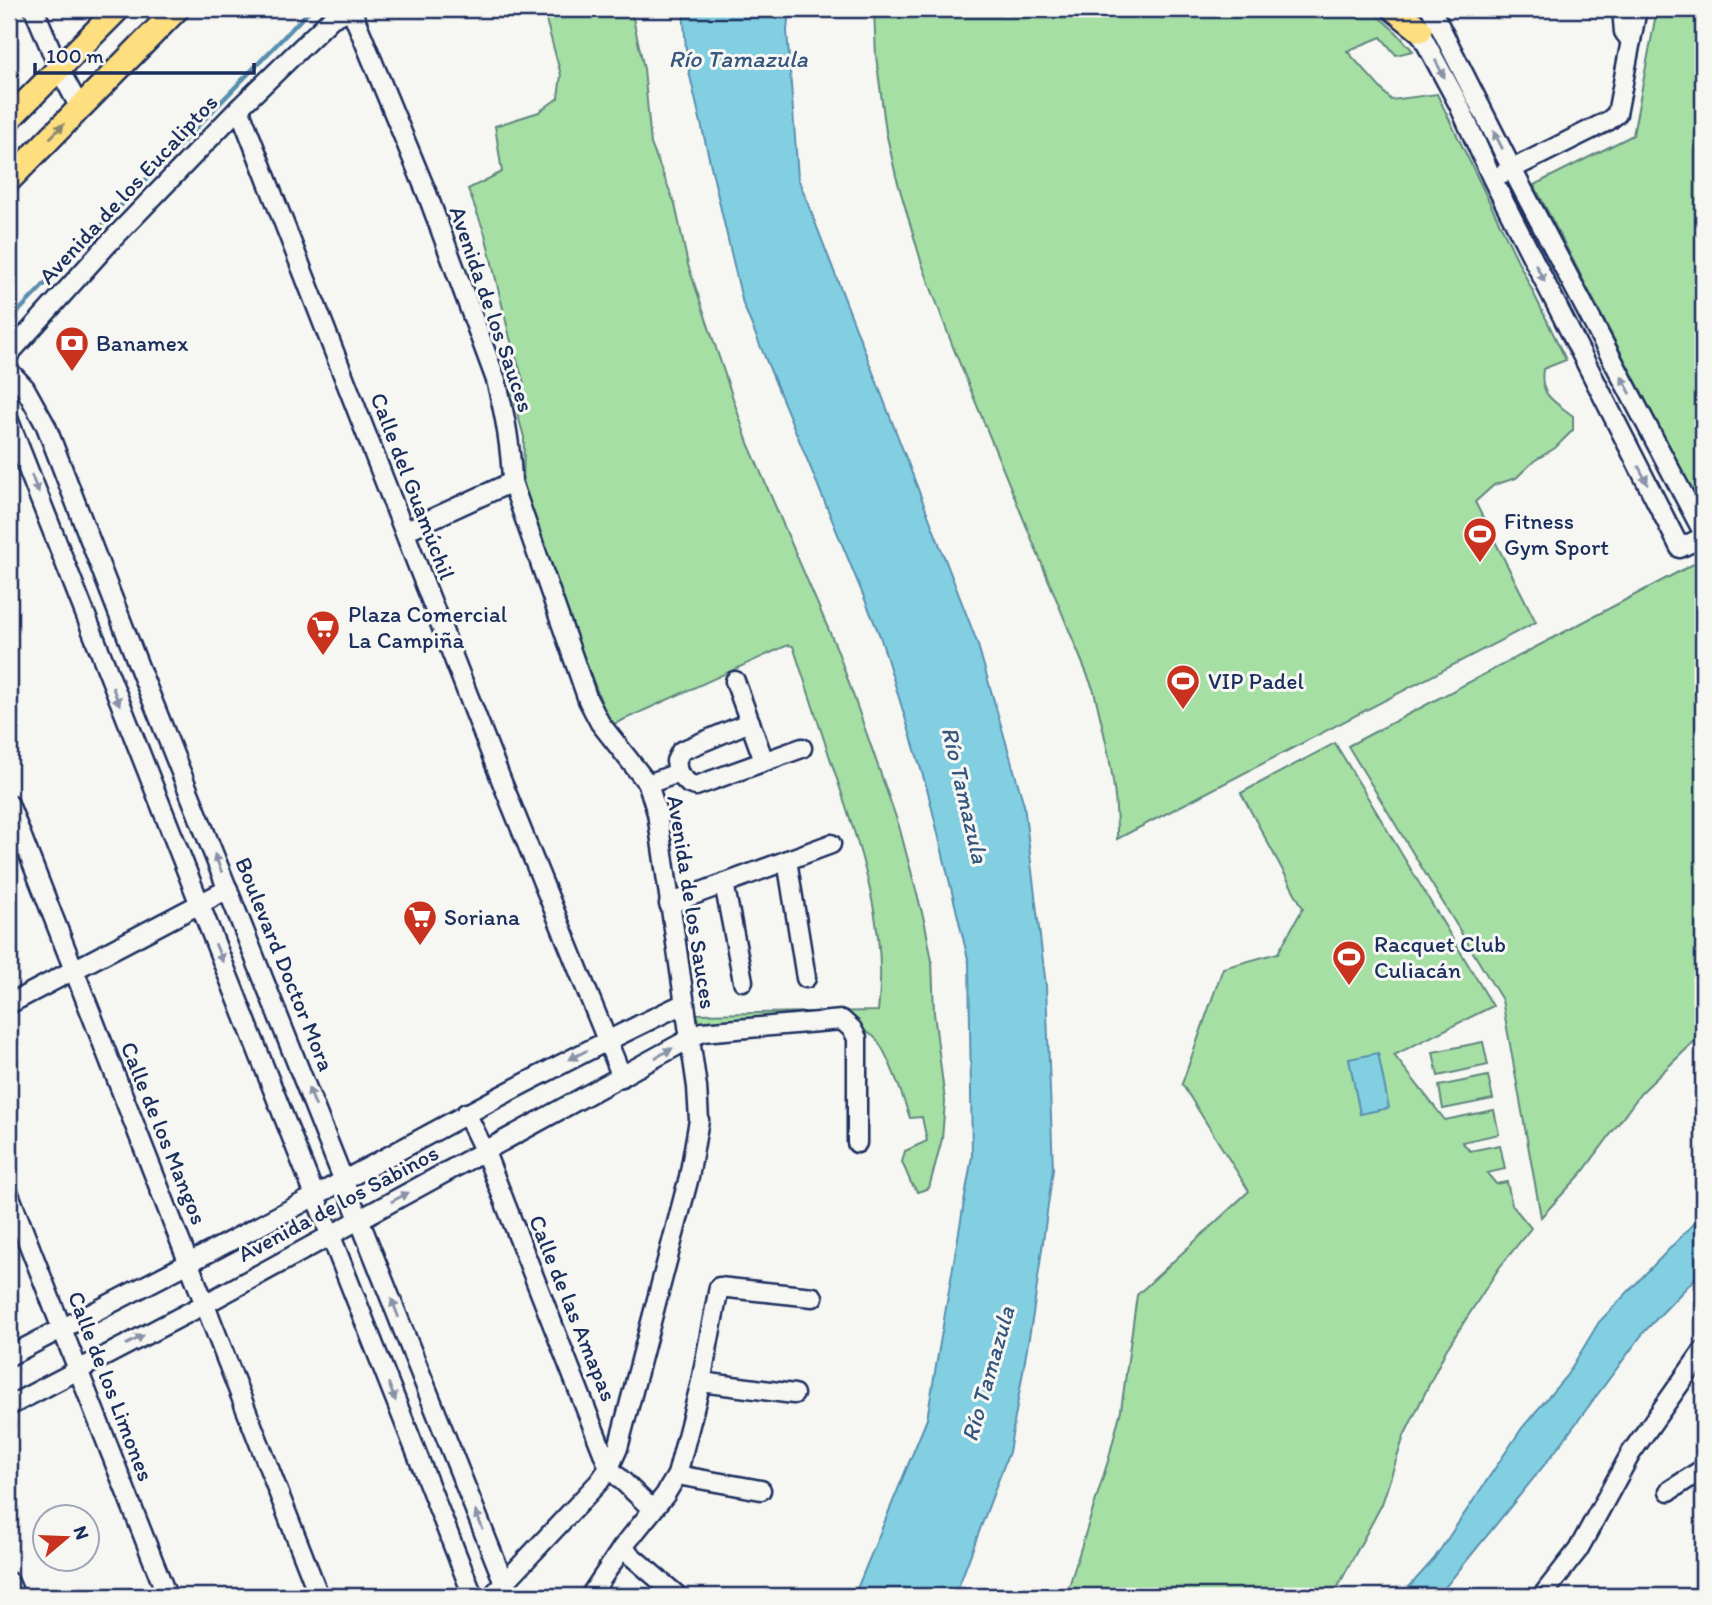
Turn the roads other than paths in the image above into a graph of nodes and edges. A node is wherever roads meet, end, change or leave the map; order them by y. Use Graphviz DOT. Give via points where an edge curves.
graph roads {
  1 [pos="34,9"];
  2 [pos="118,9"];
  3 [pos="177,9"];
  4 [pos="351,9"];
  5 [pos="1394,9"];
  6 [pos="1407,9"];
  7 [pos="1431,9"];
  8 [pos="1622,9"];
  9 [pos="1637,9"];
  10 [pos="1420,30"];
  11 [pos="1630,41"];
  12 [pos="59,69"];
  13 [pos="80,108"];
  14 [pos="239,108"];
  15 [pos="9,119"];
  16 [pos="1512,169"];
  17 [pos="1492,178"];
  18 [pos="9,180"];
  19 [pos="9,354"];
  20 [pos="9,371"];
  21 [pos="9,421"];
  22 [pos="512,482"];
  23 [pos="1698,508"];
  24 [pos="1668,523"];
  25 [pos="405,531"];
  26 [pos="1703,535"];
  27 [pos="735,681"];
  28 [pos="750,722"];
  29 [pos="802,748"];
  30 [pos="764,761"];
  31 [pos="678,773"];
  32 [pos="648,785"];
  33 [pos="9,804"];
  34 [pos="831,844"];
  35 [pos="787,860"];
  36 [pos="724,883"];
  37 [pos="228,889"];
  38 [pos="199,904"];
  39 [pos="668,904"];
  40 [pos="74,970"];
  41 [pos="806,978"];
  42 [pos="743,981"];
  43 [pos="9,1004"];
  44 [pos="684,1004"];
  45 [pos="689,1040"];
  46 [pos="606,1041"];
  47 [pos="622,1077"];
  48 [pos="466,1113"];
  49 [pos="858,1143"];
  50 [pos="485,1152"];
  51 [pos="345,1179"];
  52 [pos="9,1194"];
  53 [pos="316,1196"];
  54 [pos="360,1218"];
  55 [pos="330,1234"];
  56 [pos="189,1262"];
  57 [pos="813,1297"];
  58 [pos="205,1304"];
  59 [pos="62,1328"];
  60 [pos="1703,1351"];
  61 [pos="9,1356"];
  62 [pos="78,1370"];
  63 [pos="701,1382"];
  64 [pos="793,1394"];
  65 [pos="9,1406"];
  66 [pos="609,1468"];
  67 [pos="1703,1469"];
  68 [pos="677,1475"];
  69 [pos="761,1490"];
  70 [pos="1669,1491"];
  71 [pos="652,1509"];
  72 [pos="622,1548"];
  73 [pos="9,1581"];
  74 [pos="498,1590"];
  75 [pos="1546,1594"];
  76 [pos="15,1596"];
  77 [pos="167,1596"];
  78 [pos="319,1596"];
  79 [pos="472,1596"];
  80 [pos="590,1596"];
  81 [pos="678,1596"];
  1 -- 12 [label="street"];
  2 -- 12 [label="main road"];
  3 -- 13 [label="main road"];
  4 -- 14 [label="street, Avenida de los Eucaliptos" via="332,19"];
  4 -- 22 [label="street, Avenida de los Sauces" via="428,196 491,368 505,416"];
  5 -- 10 [label="main road"];
  6 -- 10 [label="street"];
  16 -- 7 [label="street, one-way"];
  8 -- 11 [label="street" via="1624,32"];
  9 -- 11 [label="street"];
  10 -- 17 [label="street, one-way"];
  11 -- 16 [label="street" via="1616,114"];
  12 -- 13 [label="street"];
  12 -- 15 [label="main road"];
  18 -- 13 [label="main road, one-way"];
  14 -- 19 [label="street, Avenida de los Eucaliptos"];
  14 -- 25 [label="street, Calle del Guamúchil"];
  16 -- 17 [label="street"];
  23 -- 16 [label="street, one-way"];
  17 -- 24 [label="street, one-way"];
  37 -- 20 [label="street, Boulevard Doctor Mora, one-way" via="47,426"];
  21 -- 38 [label="street, one-way"];
  22 -- 25 [label="street"];
  22 -- 32 [label="street, Avenida de los Sauces" via="588,700"];
  23 -- 24 [label="street"];
  23 -- 26 [label="street"];
  24 -- 26 [label="street" via="1680,548"];
  25 -- 46 [label="street, Calle del Guamúchil"];
  27 -- 28 [label="street"];
  28 -- 30 [label="street"];
  28 -- 31 [label="street" via="681,751 676,761"];
  29 -- 30 [label="street"];
  30 -- 31 [label="street" via="696,786"];
  31 -- 32 [label="street"];
  32 -- 39 [label="street, Avenida de los Sauces" via="657,813"];
  33 -- 40 [label="street, Calle de los Mangos"];
  34 -- 35 [label="street"];
  35 -- 36 [label="street"];
  35 -- 41 [label="street"];
  36 -- 39 [label="street"];
  36 -- 42 [label="street"];
  37 -- 38 [label="street"];
  51 -- 37 [label="street, Boulevard Doctor Mora, one-way"];
  38 -- 40 [label="street"];
  38 -- 53 [label="street, one-way"];
  39 -- 44 [label="street, Avenida de los Sauces"];
  40 -- 43 [label="street"];
  40 -- 56 [label="street, Calle de los Mangos"];
  44 -- 45 [label="street, Avenida de los Sauces"];
  44 -- 46 [label="street, Avenida de los Sabinos"];
  47 -- 45 [label="street, Avenida de los Sabinos, one-way"];
  45 -- 49 [label="street, Avenida de los Sabinos" via="702,1032 842,1020 857,1038"];
  45 -- 66 [label="street, Avenida de los Sauces" via="699,1120 695,1146 624,1429"];
  46 -- 47 [label="street, Calle del Guamúchil"];
  46 -- 48 [label="street, Avenida de los Sabinos, one-way"];
  47 -- 50 [label="street, Avenida de los Sabinos"];
  48 -- 50 [label="street, Calle de las Amapas"];
  48 -- 51 [label="street, Avenida de los Sabinos"];
  54 -- 50 [label="street, Avenida de los Sabinos, one-way"];
  50 -- 66 [label="street, Calle de las Amapas"];
  51 -- 53 [label="street, Avenida de los Sabinos"];
  51 -- 54 [label="street, Boulevard Doctor Mora"];
  52 -- 59 [label="street, Calle de los Limones"];
  53 -- 55 [label="street"];
  53 -- 56 [label="street, Avenida de los Sabinos"];
  54 -- 55 [label="street, Avenida de los Sabinos"];
  74 -- 54 [label="street, Boulevard Doctor Mora, one-way"];
  55 -- 58 [label="street, Avenida de los Sabinos"];
  55 -- 79 [label="street, one-way"];
  56 -- 58 [label="street, Calle de los Mangos"];
  56 -- 59 [label="street, Avenida de los Sabinos"];
  57 -- 63 [label="street" via="719,1287"];
  62 -- 58 [label="street, Avenida de los Sabinos, one-way"];
  58 -- 78 [label="street, Calle de los Mangos"];
  59 -- 61 [label="street, Avenida de los Sabinos"];
  59 -- 62 [label="street, Calle de los Limones"];
  60 -- 75 [label="street" via="1631,1453 1578,1550"];
  62 -- 65 [label="street, Avenida de los Sabinos"];
  62 -- 77 [label="street, Calle de los Limones"];
  63 -- 64 [label="street"];
  63 -- 68 [label="street"];
  66 -- 71 [label="street, Calle de las Amapas"];
  66 -- 74 [label="street, Avenida de los Sauces"];
  67 -- 70 [label="street"];
  68 -- 69 [label="street"];
  68 -- 71 [label="street"];
  71 -- 72 [label="street"];
  72 -- 80 [label="street"];
  72 -- 81 [label="street"];
  73 -- 76 [label="street"];
}
